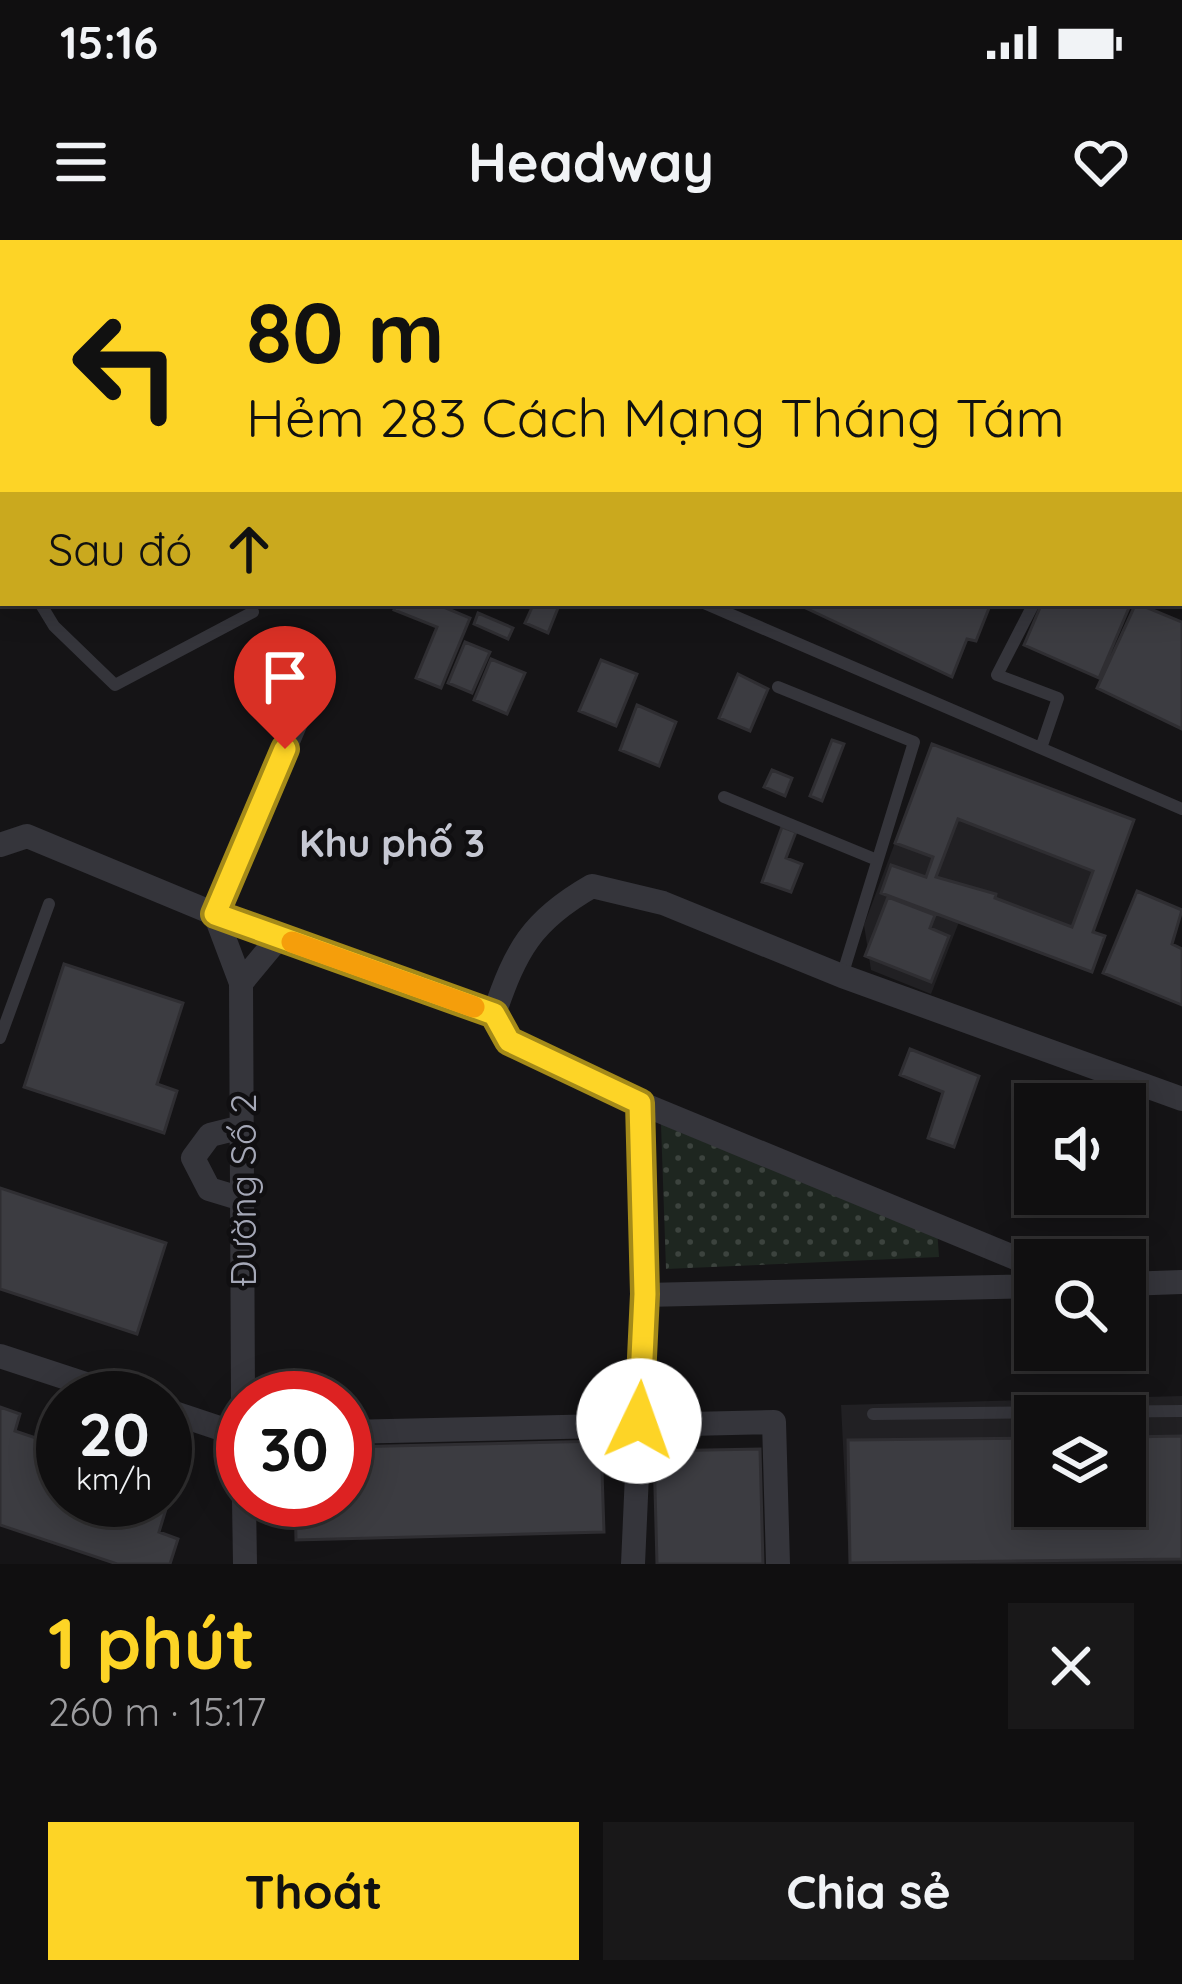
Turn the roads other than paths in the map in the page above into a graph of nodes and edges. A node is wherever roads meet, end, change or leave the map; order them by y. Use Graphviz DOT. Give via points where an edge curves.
graph roads {
  1 [pos="42,606"];
  2 [pos="711,606"];
  3 [pos="1032,606"];
  4 [pos="254,612"];
  5 [pos="778,687"];
  6 [pos="302,708"];
  7 [pos="1041,748"];
  8 [pos="724,797"];
  9 [pos="1182,809"];
  10 [pos="0,845"];
  11 [pos="877,860"];
  12 [pos="49,904"];
  13 [pos="215,914"];
  14 [pos="279,938"];
  15 [pos="842,976"];
  16 [pos="241,982"];
  17 [pos="494,1014"];
  18 [pos="0,1038"];
  19 [pos="1182,1099"];
  20 [pos="640,1103"];
  21 [pos="242,1127"];
  22 [pos="242,1199"];
  23 [pos="1014,1257"];
  24 [pos="1182,1282"];
  25 [pos="1146,1283"];
  26 [pos="1014,1286"];
  27 [pos="645,1294"];
  28 [pos="0,1356"];
  29 [pos="46,1371"];
  30 [pos="243,1371"];
  31 [pos="1182,1411"];
  32 [pos="873,1414"];
  33 [pos="639,1421"];
  34 [pos="372,1431"];
  35 [pos="244,1527"];
  36 [pos="245,1564"];
  37 [pos="633,1564"];
  38 [pos="778,1564"];
  1 -- 4 [label="lane" via="115,685"];
  2 -- 7 [label="lane"];
  3 -- 7 [label="lane" via="997,675 1058,698"];
  5 -- 11 [label="lane" via="914,742"];
  6 -- 13 [label="street"];
  7 -- 9 [label="lane"];
  8 -- 11 [label="lane"];
  10 -- 13 [label="street" via="27,836"];
  11 -- 15 [label="lane"];
  12 -- 18 [label="lane"];
  13 -- 14 [label="street"];
  13 -- 16 [label="street, Đường Số 2"];
  14 -- 16 [label="street"];
  14 -- 17 [label="street"];
  15 -- 17 [label="street" via="663,903 592,886 540,922 514,955"];
  15 -- 19 [label="street"];
  16 -- 21 [label="street, Đường Số 2"];
  17 -- 20 [label="street" via="509,1041"];
  20 -- 23 [label="street"];
  20 -- 27 [label="street"];
  21 -- 22 [label="street, Đường Số 2"];
  21 -- 22 [label="street" via="210,1135 193,1158 209,1189"];
  22 -- 30 [label="street, Đường Số 2"];
  24 -- 25 [label="street"];
  26 -- 27 [label="street"];
  27 -- 33 [label="street"];
  28 -- 29 [label="street"];
  31 -- 32 [label="lane"];
  33 -- 34 [label="street"];
  33 -- 37 [label="street"];
  33 -- 38 [label="street" via="774,1422"];
  35 -- 36 [label="street"];
}
